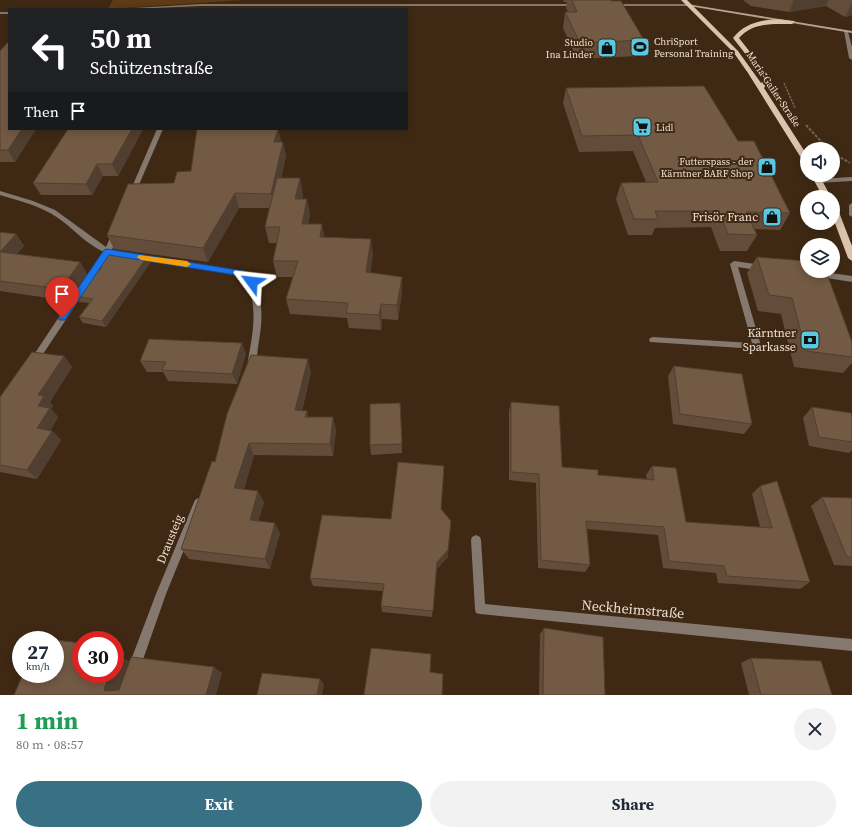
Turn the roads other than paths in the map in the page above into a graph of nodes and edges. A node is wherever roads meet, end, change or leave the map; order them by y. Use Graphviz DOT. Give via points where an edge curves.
graph roads {
  1 [pos="684,0"];
  2 [pos="580,5"];
  3 [pos="604,5"];
  4 [pos="689,5"];
  5 [pos="202,7"];
  6 [pos="168,8"];
  7 [pos="792,22"];
  8 [pos="849,32"];
  9 [pos="852,58"];
  10 [pos="761,87"];
  11 [pos="160,130"];
  12 [pos="800,150"];
  13 [pos="840,179"];
  14 [pos="852,179"];
  15 [pos="0,193"];
  16 [pos="129,201"];
  17 [pos="852,205"];
  18 [pos="852,215"];
  19 [pos="119,223"];
  20 [pos="840,226"];
  21 [pos="107,252"];
  22 [pos="852,258"];
  23 [pos="774,269"];
  24 [pos="840,277"];
  25 [pos="852,279"];
  26 [pos="653,340"];
  27 [pos="31,364"];
  28 [pos="248,373"];
  29 [pos="203,491"];
  30 [pos="476,540"];
  31 [pos="852,645"];
  32 [pos="132,673"];
  1 -- 4 [label="main road, Maria-Gailer-Straße"];
  2 -- 5 [label="street"];
  3 -- 4 [label="street"];
  4 -- 7 [label="street"];
  4 -- 10 [label="main road, Maria-Gailer-Straße" via="736,52"];
  5 -- 6 [label="street"];
  7 -- 8 [label="street"];
  7 -- 10 [label="main road" via="755,23 741,30 736,38 768,79"];
  8 -- 9 [label="street"];
  10 -- 12 [label="main road, Maria-Gailer-Straße"];
  11 -- 16 [label="street"];
  13 -- 14 [label="street"];
  15 -- 21 [label="street" via="32,201 59,216"];
  17 -- 18 [label="street"];
  19 -- 21 [label="street"];
  20 -- 22 [label="main road"];
  21 -- 27 [label="street"];
  21 -- 28 [label="street" via="244,274 252,282 259,312"];
  23 -- 26 [label="street" via="734,264 757,346"];
  24 -- 25 [label="street"];
  29 -- 32 [label="street, Drausteig"];
  30 -- 31 [label="street, Neckheimstraße" via="480,609"];
}
